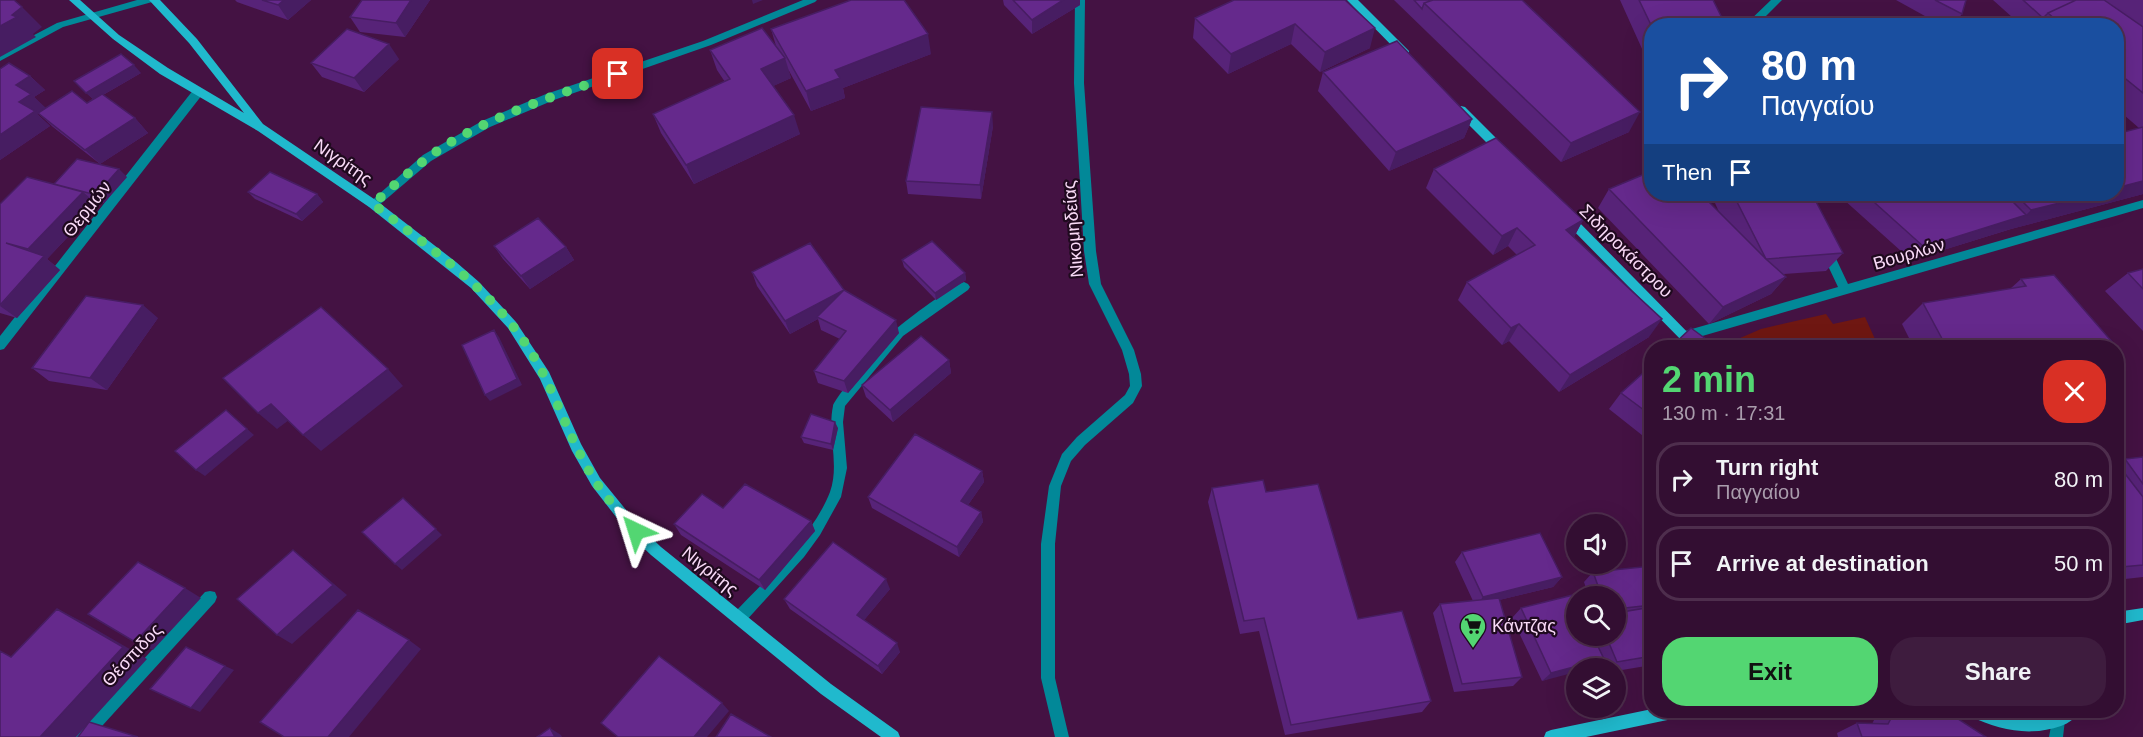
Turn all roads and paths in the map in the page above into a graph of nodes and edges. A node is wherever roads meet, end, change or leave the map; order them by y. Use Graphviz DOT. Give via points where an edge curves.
graph roads {
  1 [pos="74,0"];
  2 [pos="149,0"];
  3 [pos="154,0"];
  4 [pos="812,0"];
  5 [pos="1080,0"];
  6 [pos="1352,0"];
  7 [pos="1777,0"];
  8 [pos="91,15"];
  9 [pos="1758,18"];
  10 [pos="0,57"];
  11 [pos="1410,59"];
  12 [pos="198,92"];
  13 [pos="1452,101"];
  14 [pos="262,128"];
  15 [pos="1510,160"];
  16 [pos="373,204"];
  17 [pos="2143,204"];
  18 [pos="1560,210"];
  19 [pos="1820,237"];
  20 [pos="963,287"];
  21 [pos="1845,291"];
  22 [pos="1685,336"];
  23 [pos="1689,340"];
  24 [pos="0,345"];
  25 [pos="210,597"];
  26 [pos="2143,614"];
  27 [pos="740,618"];
  28 [pos="2124,618"];
  29 [pos="1644,718"];
  30 [pos="1989,718"];
  31 [pos="2061,718"];
  32 [pos="2058,720"];
  33 [pos="82,737"];
  34 [pos="893,737"];
  35 [pos="1062,737"];
  36 [pos="1551,737"];
  37 [pos="2056,737"];
  1 -- 8 [label="street, Νιγρίτης"];
  2 -- 8 [label="street"];
  3 -- 14 [label="street, Νιγρίτης" via="193,41"];
  4 -- 16 [label="street" via="486,124 427,158"];
  5 -- 35 [label="street, Νικομηδείας" via="1079,83 1090,251 1095,284 1128,350 1136,386 1129,399 1066,458 1055,486 1048,544 1048,678"];
  6 -- 11 [label="street"];
  7 -- 9 [label="street"];
  8 -- 10 [label="street" via="60,26"];
  8 -- 12 [label="street, Νιγρίτης"];
  12 -- 14 [label="street, Νιγρίτης"];
  12 -- 24 [label="street, Θερμών"];
  13 -- 15 [label="street"];
  14 -- 16 [label="street, Νιγρίτης"];
  16 -- 27 [label="street, Νιγρίτης" via="453,265 512,325 545,376 596,482 656,551"];
  17 -- 21 [label="street, Βουρλών"];
  18 -- 22 [label="street, Σιδηροκάστρου"];
  19 -- 21 [label="street"];
  20 -- 27 [label="street" via="899,333 839,404 841,468 836,493 816,531"];
  21 -- 22 [label="street, Βουρλών"];
  22 -- 23 [label="street, Σιδηροκάστρου"];
  25 -- 33 [label="street, Θέσπιδος"];
  26 -- 28 [label="street"];
  27 -- 34 [label="street, Νιγρίτης" via="826,689"];
  29 -- 36 [label="street"];
  30 -- 32 [label="street" via="2037,727"];
  31 -- 32 [label="street"];
  32 -- 37 [label="street"];
}
